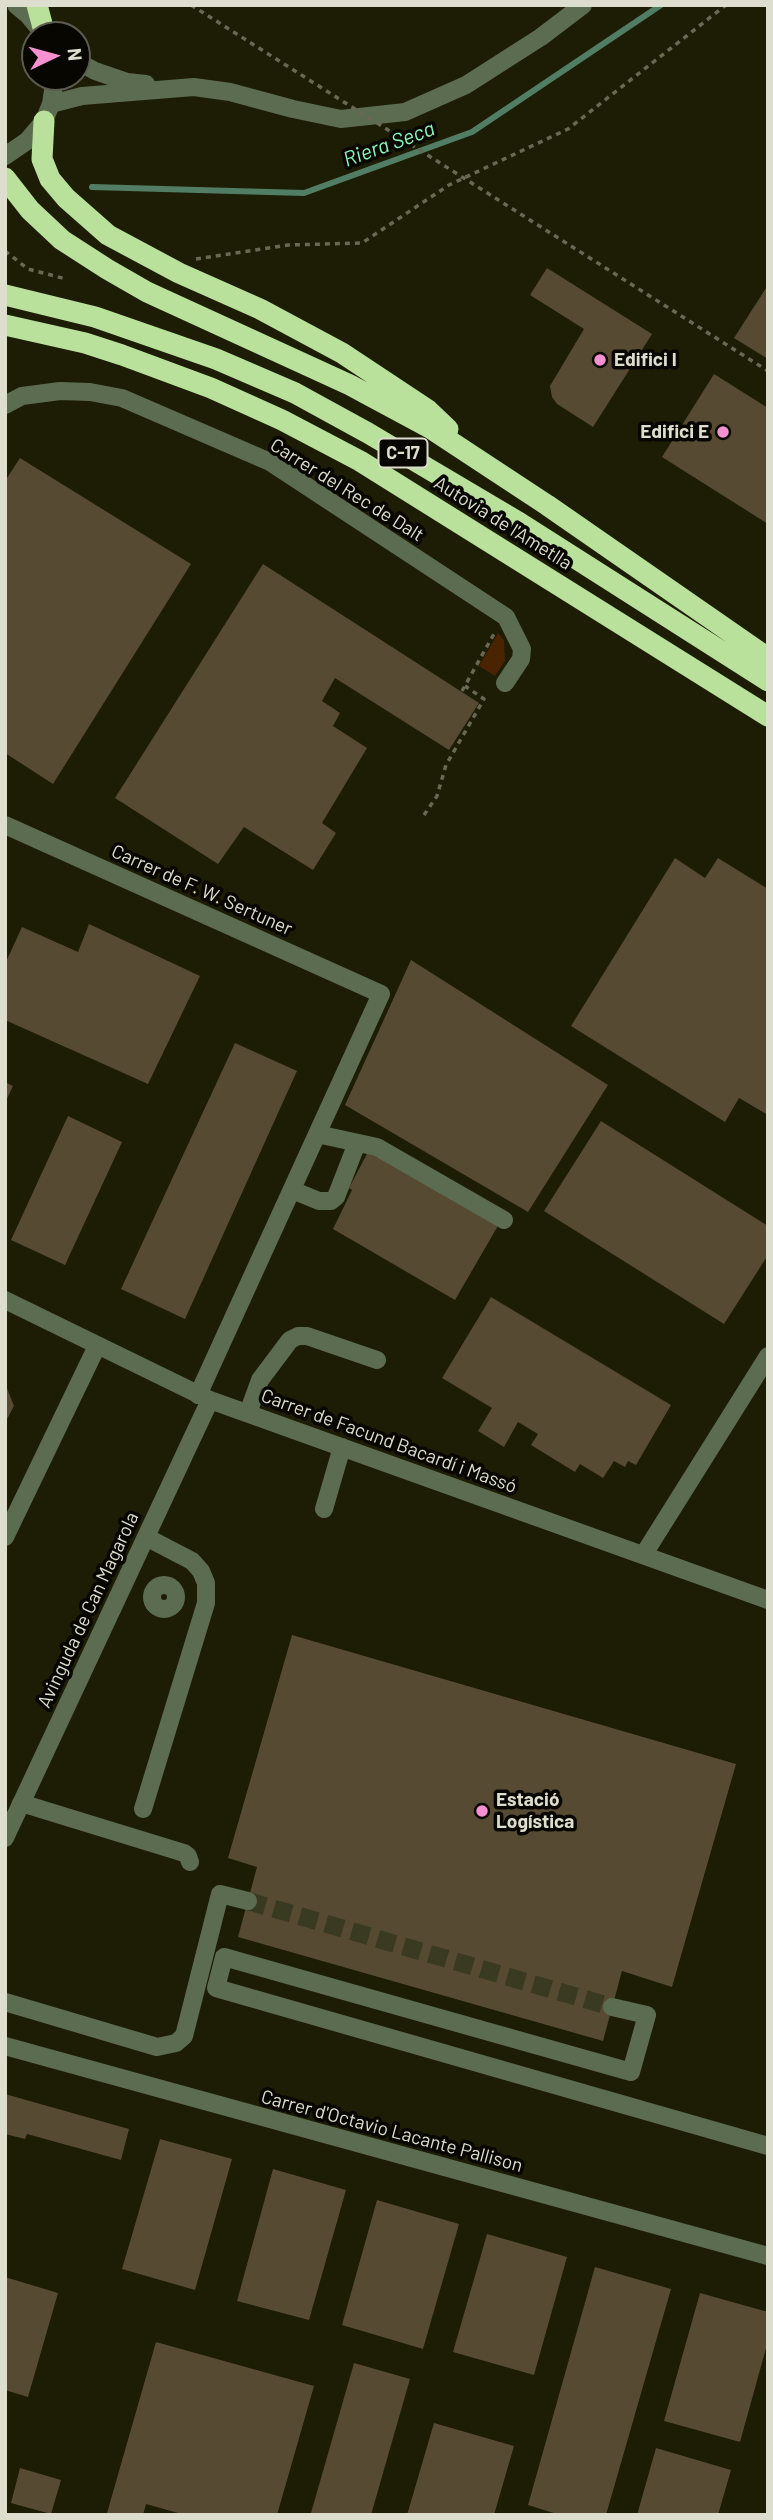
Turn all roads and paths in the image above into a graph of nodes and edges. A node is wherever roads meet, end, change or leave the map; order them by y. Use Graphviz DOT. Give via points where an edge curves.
graph roads {
  1 [pos="16,5"];
  2 [pos="191,5"];
  3 [pos="583,5"];
  4 [pos="726,5"];
  5 [pos="33,21"];
  6 [pos="91,68"];
  7 [pos="174,88"];
  8 [pos="52,91"];
  9 [pos="48,112"];
  10 [pos="5,156"];
  11 [pos="5,178"];
  12 [pos="5,251"];
  13 [pos="196,258"];
  14 [pos="66,279"];
  15 [pos="5,295"];
  16 [pos="5,325"];
  17 [pos="5,338"];
  18 [pos="85,343"];
  19 [pos="768,371"];
  20 [pos="5,405"];
  21 [pos="485,464"];
  22 [pos="496,630"];
  23 [pos="768,658"];
  24 [pos="768,681"];
  25 [pos="505,683"];
  26 [pos="464,685"];
  27 [pos="462,691"];
  28 [pos="768,716"];
  29 [pos="424,815"];
  30 [pos="5,825"];
  31 [pos="381,994"];
  32 [pos="317,1134"];
  33 [pos="357,1143"];
  34 [pos="292,1190"];
  35 [pos="504,1220"];
  36 [pos="5,1300"];
  37 [pos="97,1346"];
  38 [pos="768,1356"];
  39 [pos="377,1360"];
  40 [pos="204,1397"];
  41 [pos="247,1413"];
  42 [pos="342,1447"];
  43 [pos="324,1509"];
  44 [pos="146,1537"];
  45 [pos="5,1538"];
  46 [pos="644,1554"];
  47 [pos="768,1600"];
  48 [pos="22,1804"];
  49 [pos="143,1809"];
  50 [pos="5,1838"];
  51 [pos="190,1862"];
  52 [pos="247,1901"];
  53 [pos="5,2001"];
  54 [pos="612,2007"];
  55 [pos="5,2046"];
  56 [pos="768,2146"];
  57 [pos="768,2256"];
  1 -- 5 [label="street"];
  2 -- 19 [label="path, bridge"];
  3 -- 7 [label="street" via="466,85 405,112 341,119 230,92"];
  4 -- 13 [label="path" via="568,129 449,186 362,243 288,246"];
  6 -- 7 [label="street" via="127,82"];
  7 -- 9 [label="street" via="82,96"];
  8 -- 9 [label="street"];
  9 -- 10 [label="street" via="27,141"];
  9 -- 21 [label="highway" via="42,159 50,179 108,235 342,353 428,410"];
  11 -- 21 [label="highway" via="30,211 62,240 137,287 350,385"];
  12 -- 14 [label="path" via="28,270"];
  15 -- 24 [label="highway, Autovia de l'Ametlla / C-17" via="95,317 216,359 295,393 520,523"];
  16 -- 18 [label="highway, Autovia de l'Ametlla / C-17"];
  17 -- 18 [label="highway"];
  18 -- 28 [label="highway, Autovia de l'Ametlla / C-17" via="211,388 359,461"];
  20 -- 25 [label="street, Carrer del Rec de Dalt" via="22,396 90,391 122,398 270,462 506,617 522,649 521,659"];
  21 -- 23 [label="highway"];
  22 -- 26 [label="path"];
  26 -- 27 [label="path"];
  26 -- 29 [label="path" via="484,699"];
  30 -- 31 [label="street, Carrer de F. W. Sertuner"];
  31 -- 32 [label="street, Avinguda de Can Magarola"];
  32 -- 33 [label="street"];
  32 -- 34 [label="street, Avinguda de Can Magarola"];
  33 -- 34 [label="street" via="331,1202"];
  33 -- 35 [label="street" via="377,1147"];
  34 -- 40 [label="street, Avinguda de Can Magarola"];
  36 -- 37 [label="street, Carrer de Facund Bacardí i Massó"];
  37 -- 40 [label="street, Carrer de Facund Bacardí i Massó"];
  37 -- 45 [label="street"];
  38 -- 46 [label="street"];
  39 -- 41 [label="street" via="298,1336 260,1380"];
  40 -- 41 [label="street, Carrer de Facund Bacardí i Massó"];
  40 -- 44 [label="street, Avinguda de Can Magarola"];
  41 -- 42 [label="street, Carrer de Facund Bacardí i Massó"];
  42 -- 43 [label="street"];
  42 -- 46 [label="street, Carrer de Facund Bacardí i Massó"];
  44 -- 48 [label="street, Avinguda de Can Magarola"];
  44 -- 49 [label="street" via="192,1561 206,1583 206,1603"];
  46 -- 47 [label="street, Carrer de Facund Bacardí i Massó"];
  48 -- 50 [label="street, Avinguda de Can Magarola"];
  48 -- 51 [label="street" via="184,1853"];
  52 -- 53 [label="street" via="220,1894 184,2036 176,2043 157,2047"];
  54 -- 56 [label="street" via="647,2015 631,2072 224,1957 216,1988"];
  55 -- 57 [label="street, Carrer d'Octavio Lacante Pallison"];
}
